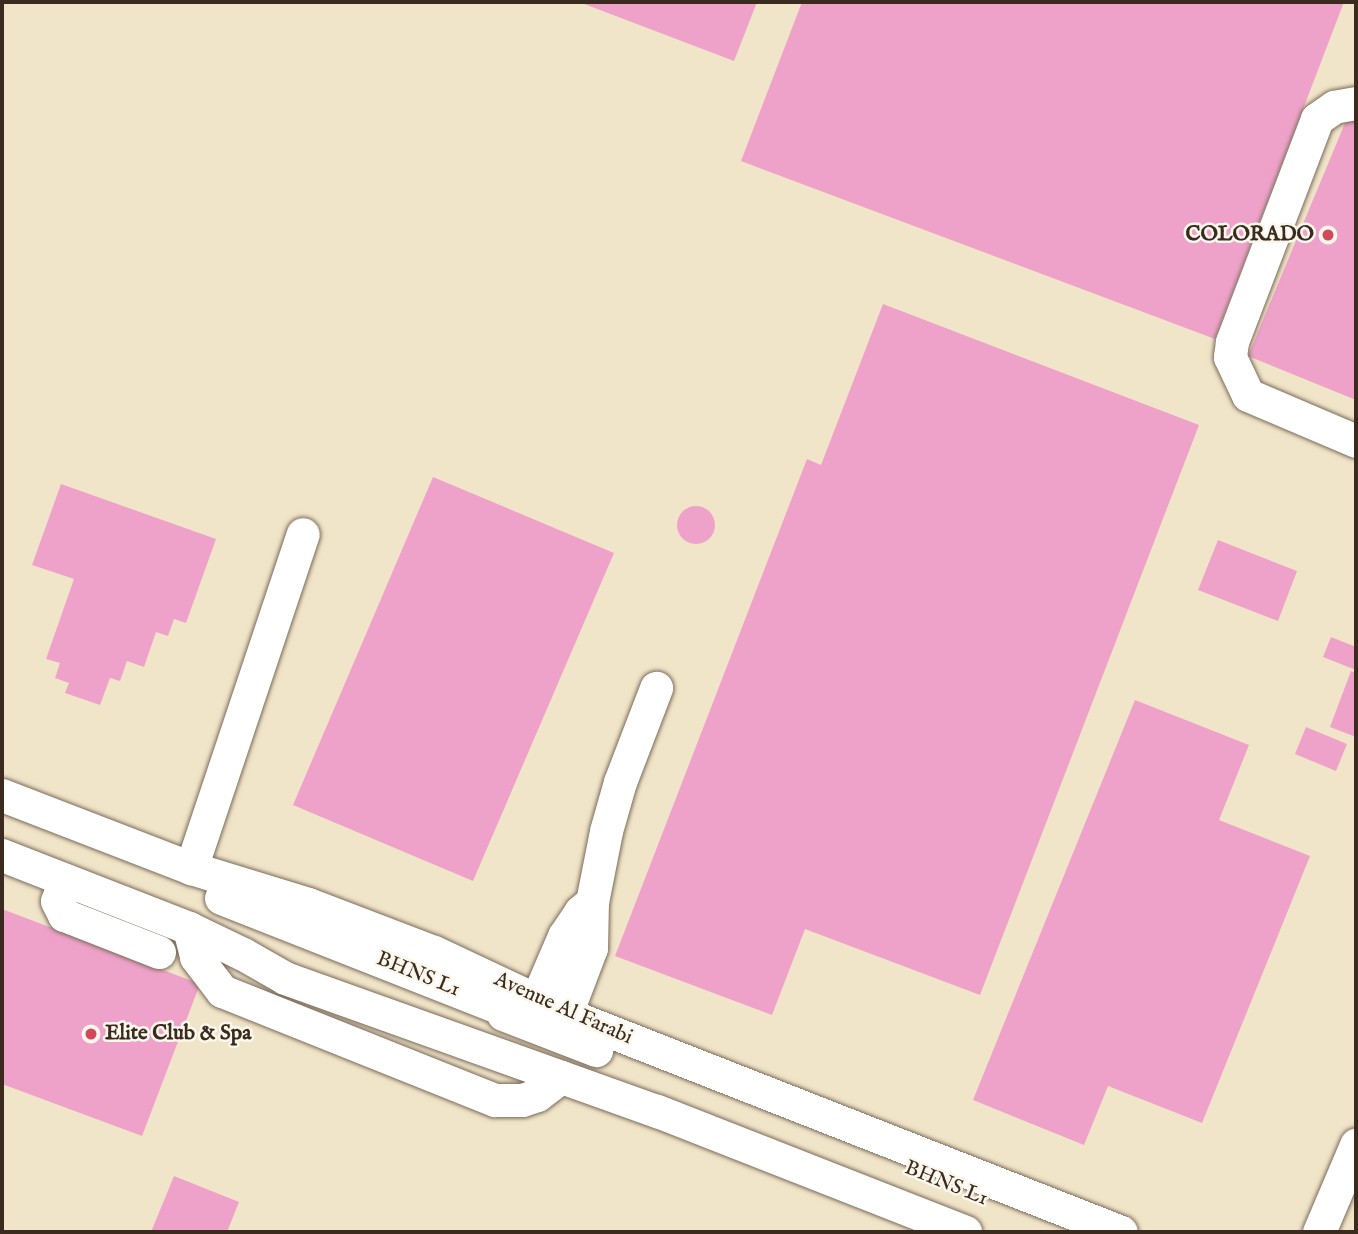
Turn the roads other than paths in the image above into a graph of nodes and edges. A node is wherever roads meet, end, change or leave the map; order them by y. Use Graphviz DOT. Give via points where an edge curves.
graph roads {
  1 [pos="1356,103"];
  2 [pos="1356,440"];
  3 [pos="303,534"];
  4 [pos="656,688"];
  5 [pos="2,795"];
  6 [pos="2,816"];
  7 [pos="2,855"];
  8 [pos="191,868"];
  9 [pos="65,880"];
  10 [pos="189,928"];
  11 [pos="159,952"];
  12 [pos="551,1007"];
  13 [pos="392,1018"];
  14 [pos="377,1052"];
  15 [pos="561,1077"];
  16 [pos="1356,1146"];
  17 [pos="965,1232"];
  18 [pos="1060,1232"];
  19 [pos="1069,1232"];
  20 [pos="1121,1232"];
  21 [pos="1319,1232"];
  1 -- 2 [label="street" via="1334,107 1317,119 1230,357 1248,395"];
  3 -- 8 [label="street"];
  4 -- 12 [label="street" via="620,782 592,902 591,948"];
  5 -- 8 [label="street, Avenue Al Farabi"];
  6 -- 18 [label="street, BHNS L1"];
  6 -- 19 [label="street, BHNS L1"];
  7 -- 9 [label="street"];
  8 -- 12 [label="street, Avenue Al Farabi" via="308,904 434,952"];
  9 -- 10 [label="street"];
  9 -- 11 [label="street" via="57,901 64,915"];
  10 -- 13 [label="street" via="285,978"];
  10 -- 14 [label="street" via="196,957 222,991"];
  12 -- 20 [label="street, Avenue Al Farabi"];
  13 -- 14 [label="street"];
  13 -- 15 [label="street"];
  14 -- 15 [label="street" via="495,1100 537,1095"];
  15 -- 17 [label="street"];
  16 -- 21 [label="street"];
}
